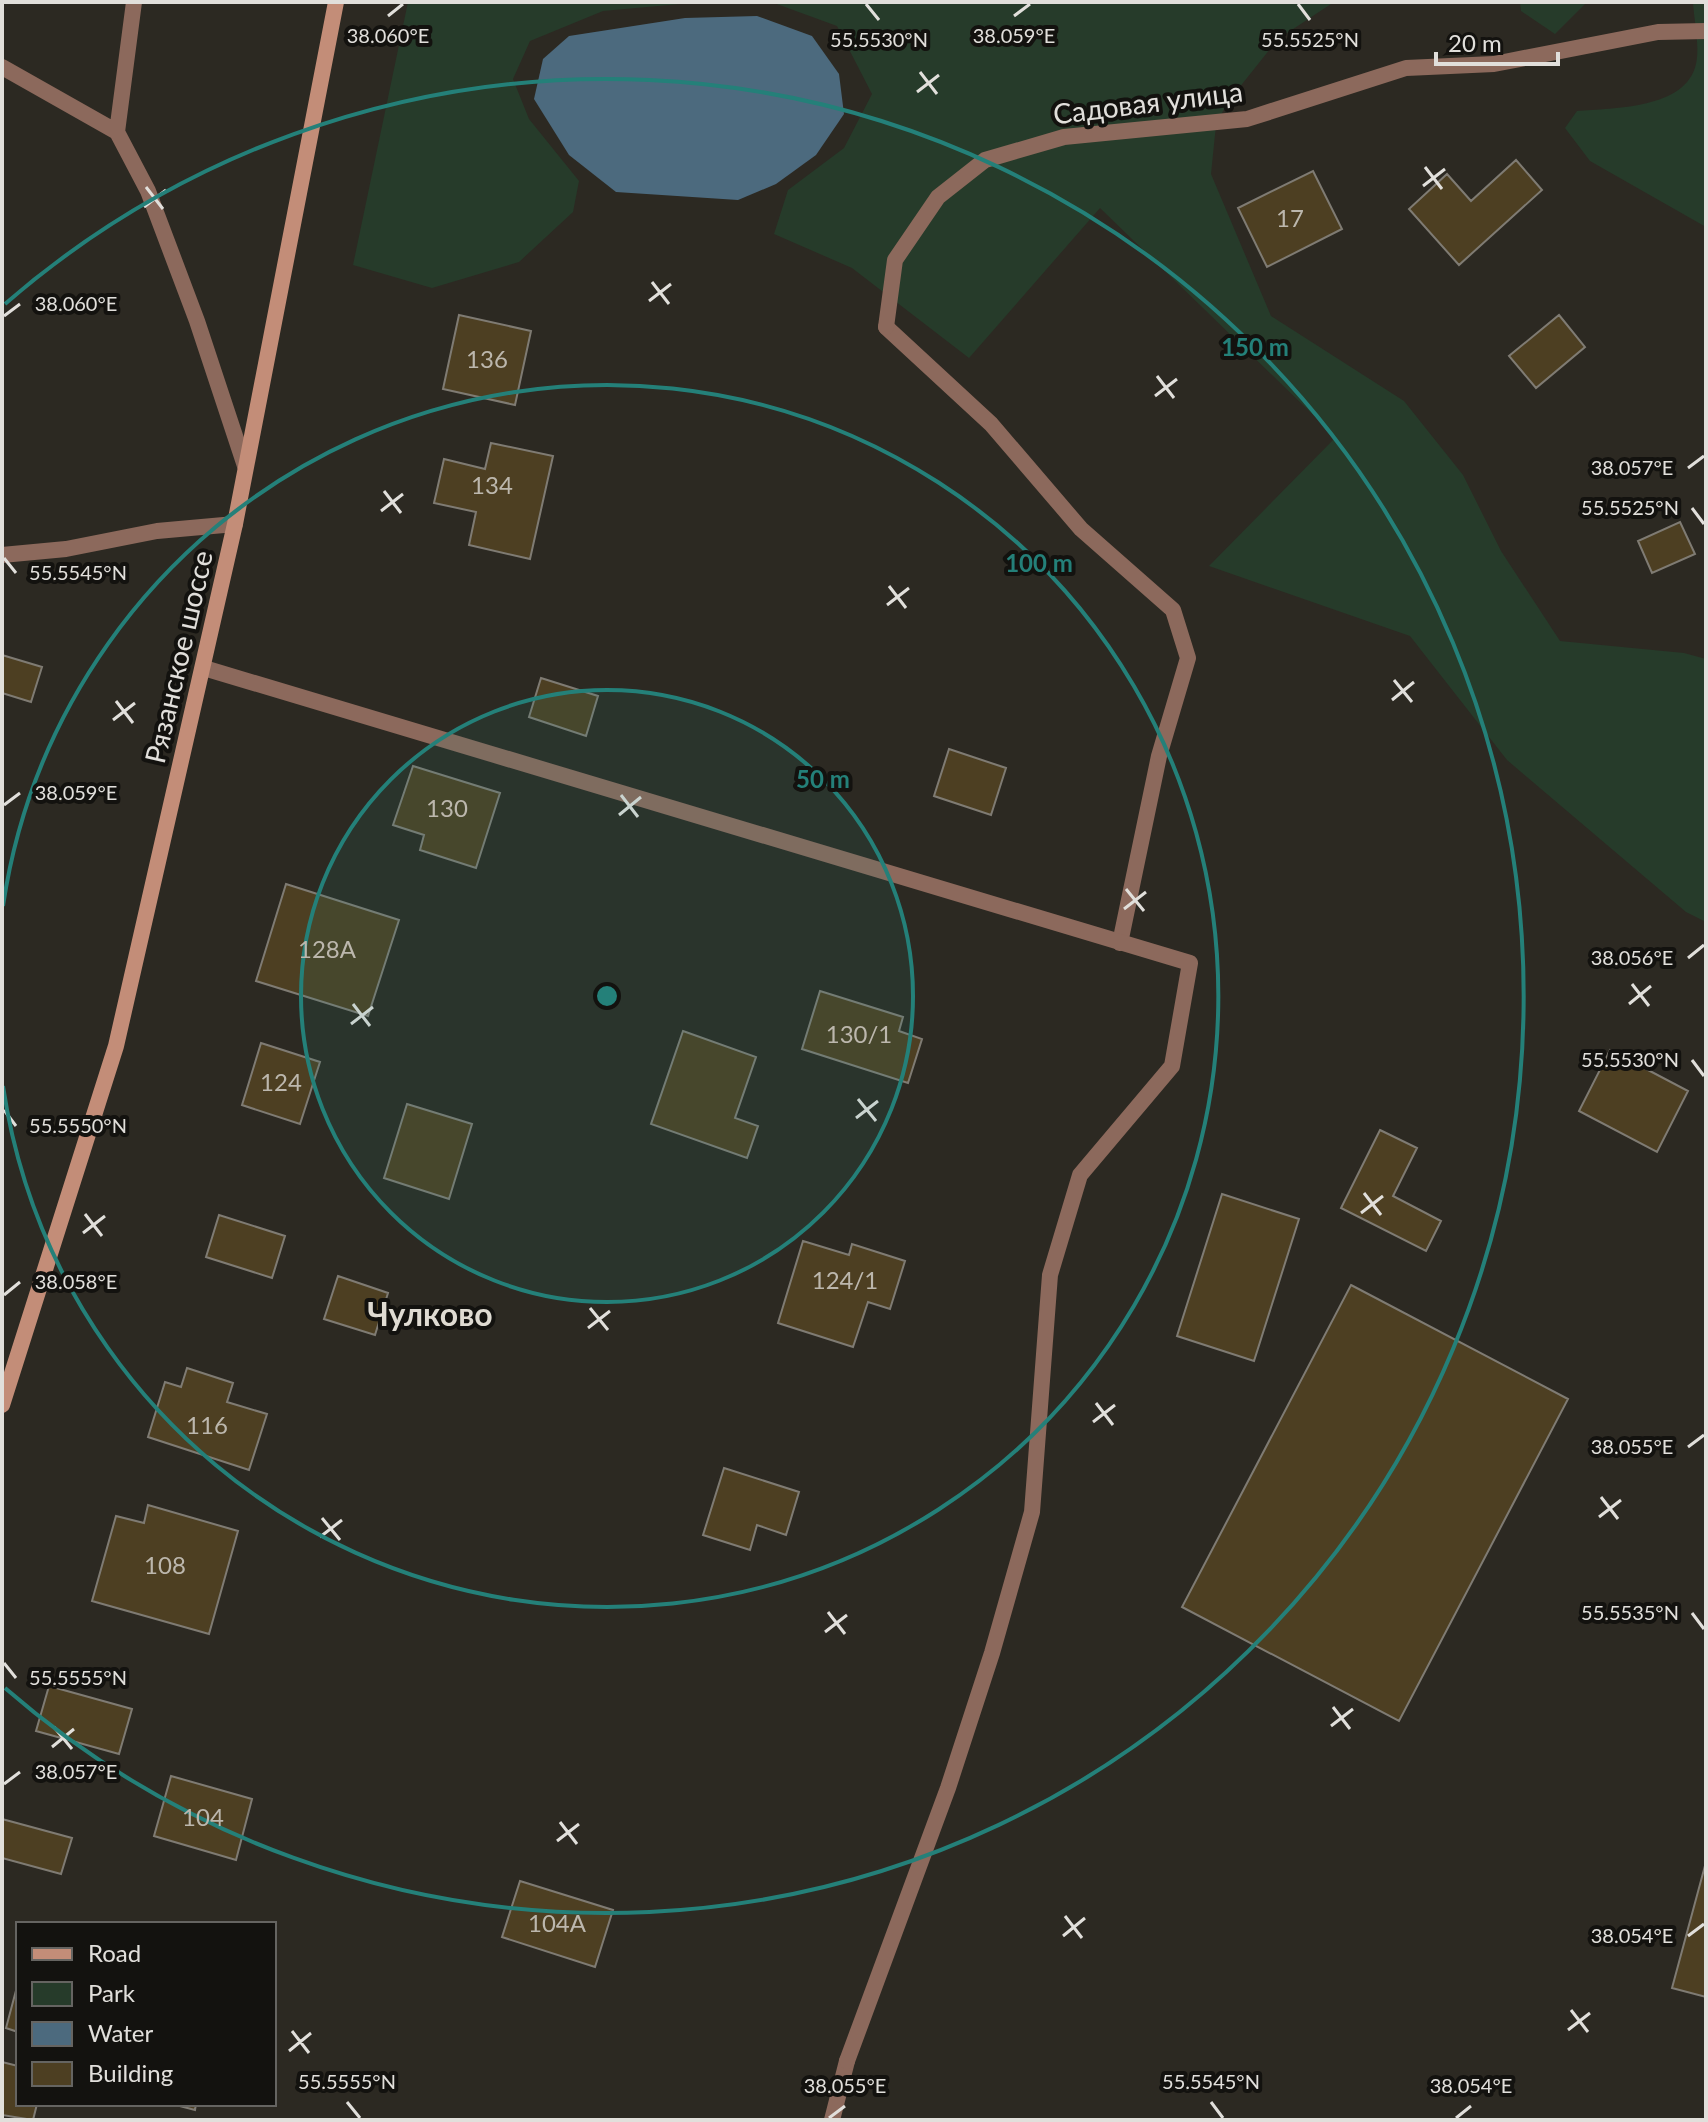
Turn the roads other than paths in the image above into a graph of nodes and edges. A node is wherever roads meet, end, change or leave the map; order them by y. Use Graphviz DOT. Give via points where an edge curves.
graph roads {
  1 [pos="134,2"];
  2 [pos="336,2"];
  3 [pos="1706,31"];
  4 [pos="2,67"];
  5 [pos="117,132"];
  6 [pos="245,466"];
  7 [pos="235,524"];
  8 [pos="2,555"];
  9 [pos="204,668"];
  10 [pos="1120,943"];
  11 [pos="2,1405"];
  12 [pos="832,2120"];
  1 -- 5 [label="street"];
  2 -- 6 [label="main road, Рязанское шоссе"];
  3 -- 10 [label="street, Садовая улица" via="1658,32 1494,64 1406,68 1247,119 1064,137 985,160 938,197 895,260 886,327 991,424 1081,529 1173,610 1188,658 1159,756"];
  4 -- 5 [label="street"];
  5 -- 6 [label="street" via="148,191"];
  6 -- 7 [label="main road, Рязанское шоссе"];
  7 -- 8 [label="street"];
  7 -- 9 [label="main road, Рязанское шоссе"];
  9 -- 10 [label="street"];
  9 -- 11 [label="main road, Рязанское шоссе" via="116,1046"];
  10 -- 12 [label="street" via="1190,963 1172,1066 1080,1175 1050,1275 1032,1512 948,1788 847,2061"];
}
